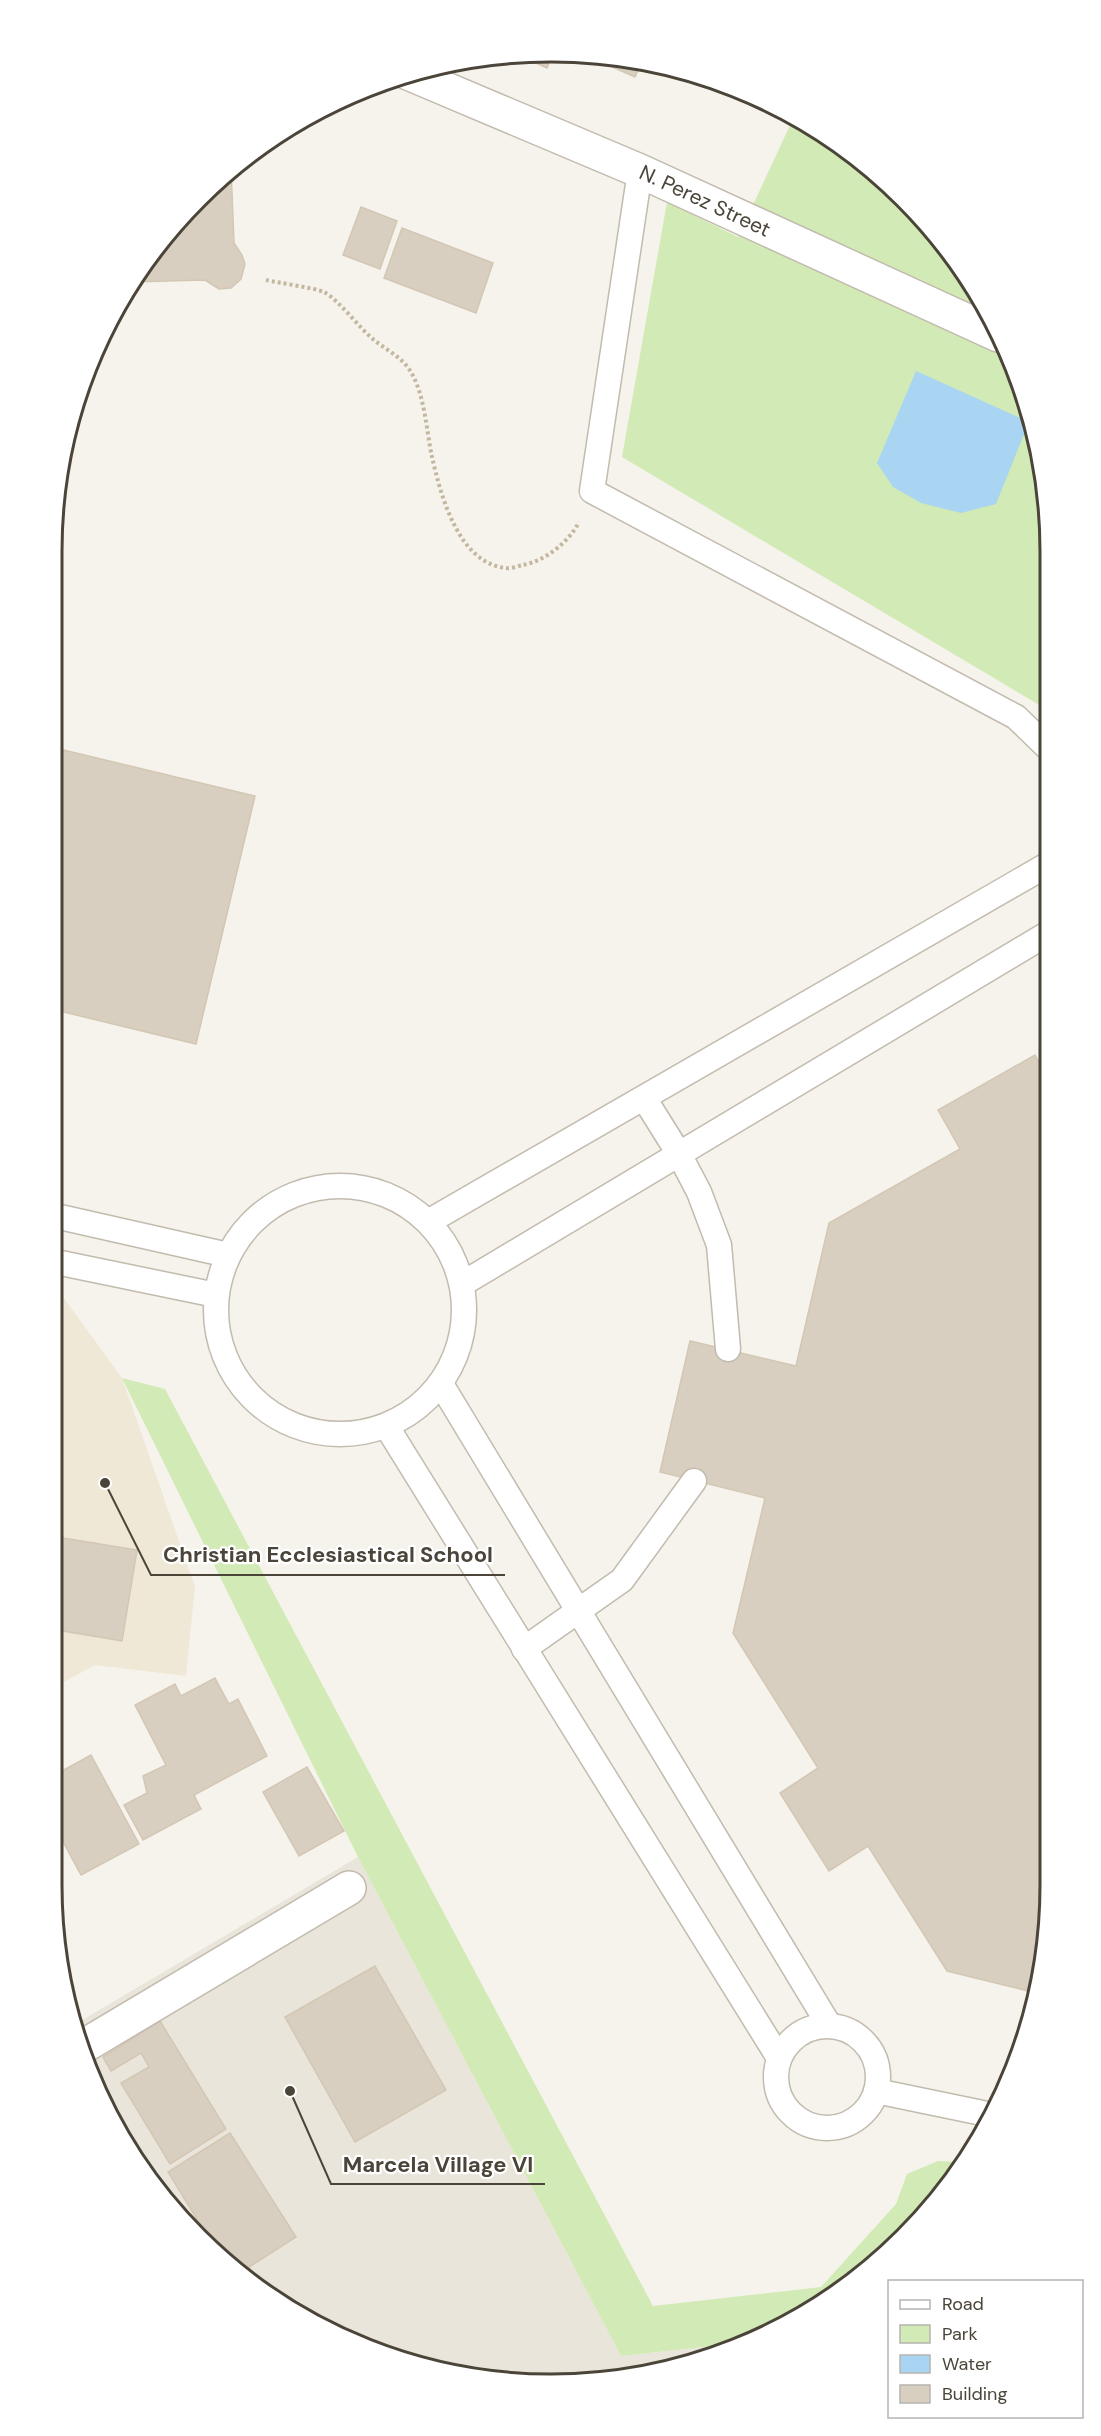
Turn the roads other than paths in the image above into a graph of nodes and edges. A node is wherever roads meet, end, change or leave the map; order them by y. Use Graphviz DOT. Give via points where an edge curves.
graph roads {
  1 [pos="422,79"];
  2 [pos="640,171"];
  3 [pos="987,330"];
  4 [pos="1040,739"];
  5 [pos="1040,869"];
  6 [pos="1040,938"];
  7 [pos="644,1098"];
  8 [pos="680,1154"];
  9 [pos="62,1217"];
  10 [pos="428,1222"];
  11 [pos="228,1255"];
  12 [pos="62,1262"];
  13 [pos="462,1284"];
  14 [pos="216,1295"];
  15 [pos="728,1349"];
  16 [pos="441,1384"];
  17 [pos="387,1427"];
  18 [pos="694,1481"];
  19 [pos="579,1612"];
  20 [pos="524,1649"];
  21 [pos="349,1888"];
  22 [pos="829,2025"];
  23 [pos="87,2044"];
  24 [pos="779,2058"];
  25 [pos="876,2091"];
  26 [pos="983,2113"];
  1 -- 2 [label="street, N. Perez Street"];
  2 -- 3 [label="street, N. Perez Street"];
  2 -- 4 [label="lane" via="592,491 1016,717"];
  5 -- 7 [label="lane"];
  6 -- 8 [label="lane"];
  7 -- 8 [label="lane"];
  7 -- 10 [label="lane"];
  8 -- 13 [label="lane"];
  8 -- 15 [label="lane" via="719,1245"];
  9 -- 11 [label="lane"];
  10 -- 11 [label="lane" via="396,1199 359,1186 320,1187 282,1200 258,1217"];
  10 -- 13 [label="lane" via="449,1250"];
  11 -- 14 [label="lane"];
  12 -- 14 [label="lane"];
  13 -- 16 [label="lane" via="464,1319 457,1353"];
  14 -- 17 [label="lane" via="218,1338 235,1378 264,1410 302,1430 345,1436"];
  16 -- 17 [label="lane" via="417,1409"];
  16 -- 19 [label="lane"];
  17 -- 20 [label="lane"];
  18 -- 19 [label="lane" via="622,1580"];
  19 -- 20 [label="lane"];
  19 -- 22 [label="lane"];
  20 -- 24 [label="lane"];
  21 -- 23 [label="street"];
  22 -- 24 [label="lane" via="798,2034"];
  22 -- 25 [label="lane" via="858,2035 868,2046 876,2060"];
  24 -- 25 [label="lane" via="777,2092 785,2107 811,2126 827,2128 851,2122 869,2106"];
  25 -- 26 [label="lane"];
}
